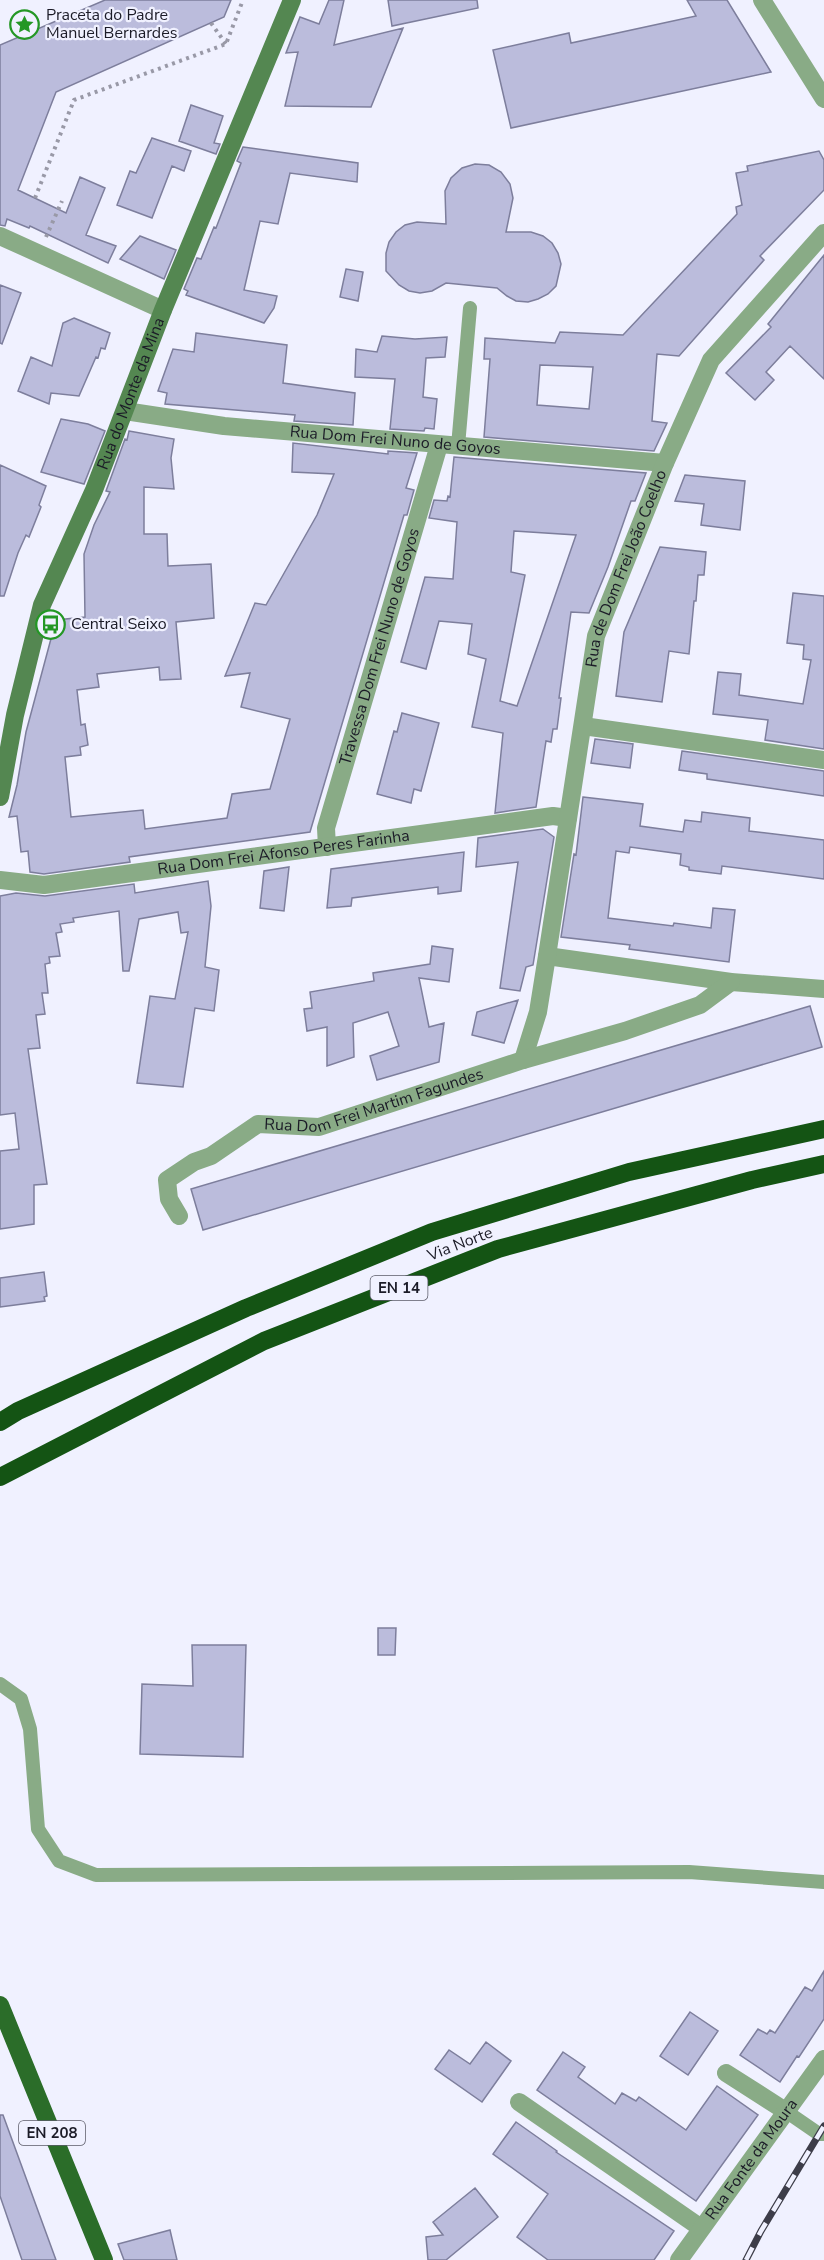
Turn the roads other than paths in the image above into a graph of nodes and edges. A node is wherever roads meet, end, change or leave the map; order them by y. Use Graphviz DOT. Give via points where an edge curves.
graph roads {
  1 [pos="292,0"];
  2 [pos="762,0"];
  3 [pos="824,99"];
  4 [pos="824,233"];
  5 [pos="0,236"];
  6 [pos="470,308"];
  7 [pos="163,310"];
  8 [pos="125,411"];
  9 [pos="439,445"];
  10 [pos="458,446"];
  11 [pos="665,463"];
  12 [pos="583,726"];
  13 [pos="824,760"];
  14 [pos="0,797"];
  15 [pos="568,818"];
  16 [pos="327,847"];
  17 [pos="0,880"];
  18 [pos="547,956"];
  19 [pos="730,982"];
  20 [pos="824,989"];
  21 [pos="523,1060"];
  22 [pos="824,1129"];
  23 [pos="824,1164"];
  24 [pos="179,1216"];
  25 [pos="0,1422"];
  26 [pos="0,1478"];
  27 [pos="0,1684"];
  28 [pos="824,1882"];
  29 [pos="0,2005"];
  30 [pos="824,2059"];
  31 [pos="726,2073"];
  32 [pos="519,2102"];
  33 [pos="787,2112"];
  34 [pos="824,2134"];
  35 [pos="701,2228"];
  36 [pos="104,2260"];
  37 [pos="680,2260"];
  1 -- 7 [label="main road, Rua do Monte da Mina"];
  2 -- 3 [label="street"];
  4 -- 11 [label="street, Rua de Dom Frei João Coelho" via="711,360"];
  5 -- 7 [label="street"];
  6 -- 10 [label="lane"];
  7 -- 8 [label="main road, Rua do Monte da Mina"];
  8 -- 9 [label="street, Rua Dom Frei Nuno de Goyos" via="224,426"];
  8 -- 14 [label="main road, Rua do Monte da Mina" via="42,605"];
  9 -- 10 [label="street, Rua Dom Frei Nuno de Goyos"];
  9 -- 16 [label="street, Travessa Dom Frei Nuno de Goyos" via="326,828"];
  10 -- 11 [label="street, Rua Dom Frei Nuno de Goyos"];
  11 -- 12 [label="street, Rua de Dom Frei João Coelho" via="596,636"];
  12 -- 13 [label="street"];
  12 -- 15 [label="street, Rua de Dom Frei João Coelho"];
  15 -- 16 [label="street, Rua Dom Frei Afonso Peres Farinha" via="553,816"];
  15 -- 18 [label="street, Rua de Dom Frei João Coelho"];
  16 -- 17 [label="street, Rua Dom Frei Afonso Peres Farinha" via="44,885"];
  18 -- 19 [label="street"];
  18 -- 21 [label="street" via="538,1012"];
  19 -- 20 [label="street"];
  19 -- 21 [label="street, Rua Dom Frei Martim Fagundes" via="700,1005"];
  21 -- 24 [label="street, Rua Dom Frei Martim Fagundes" via="319,1126 258,1124 167,1180 169,1199"];
  22 -- 25 [label="highway, Via Norte / EN 14" via="629,1172 432,1232 246,1308"];
  23 -- 26 [label="highway, Via Norte / EN 14" via="498,1249 264,1341"];
  27 -- 28 [label="lane" via="21,1699 30,1729 38,1829 59,1861 96,1875 689,1872"];
  29 -- 36 [label="main road, EN 208"];
  30 -- 33 [label="street, Rua Fonte da Moura"];
  31 -- 33 [label="street"];
  32 -- 35 [label="street"];
  33 -- 34 [label="lane"];
  33 -- 35 [label="street, Rua Fonte da Moura"];
  35 -- 37 [label="street, Rua Fonte da Moura"];
}
